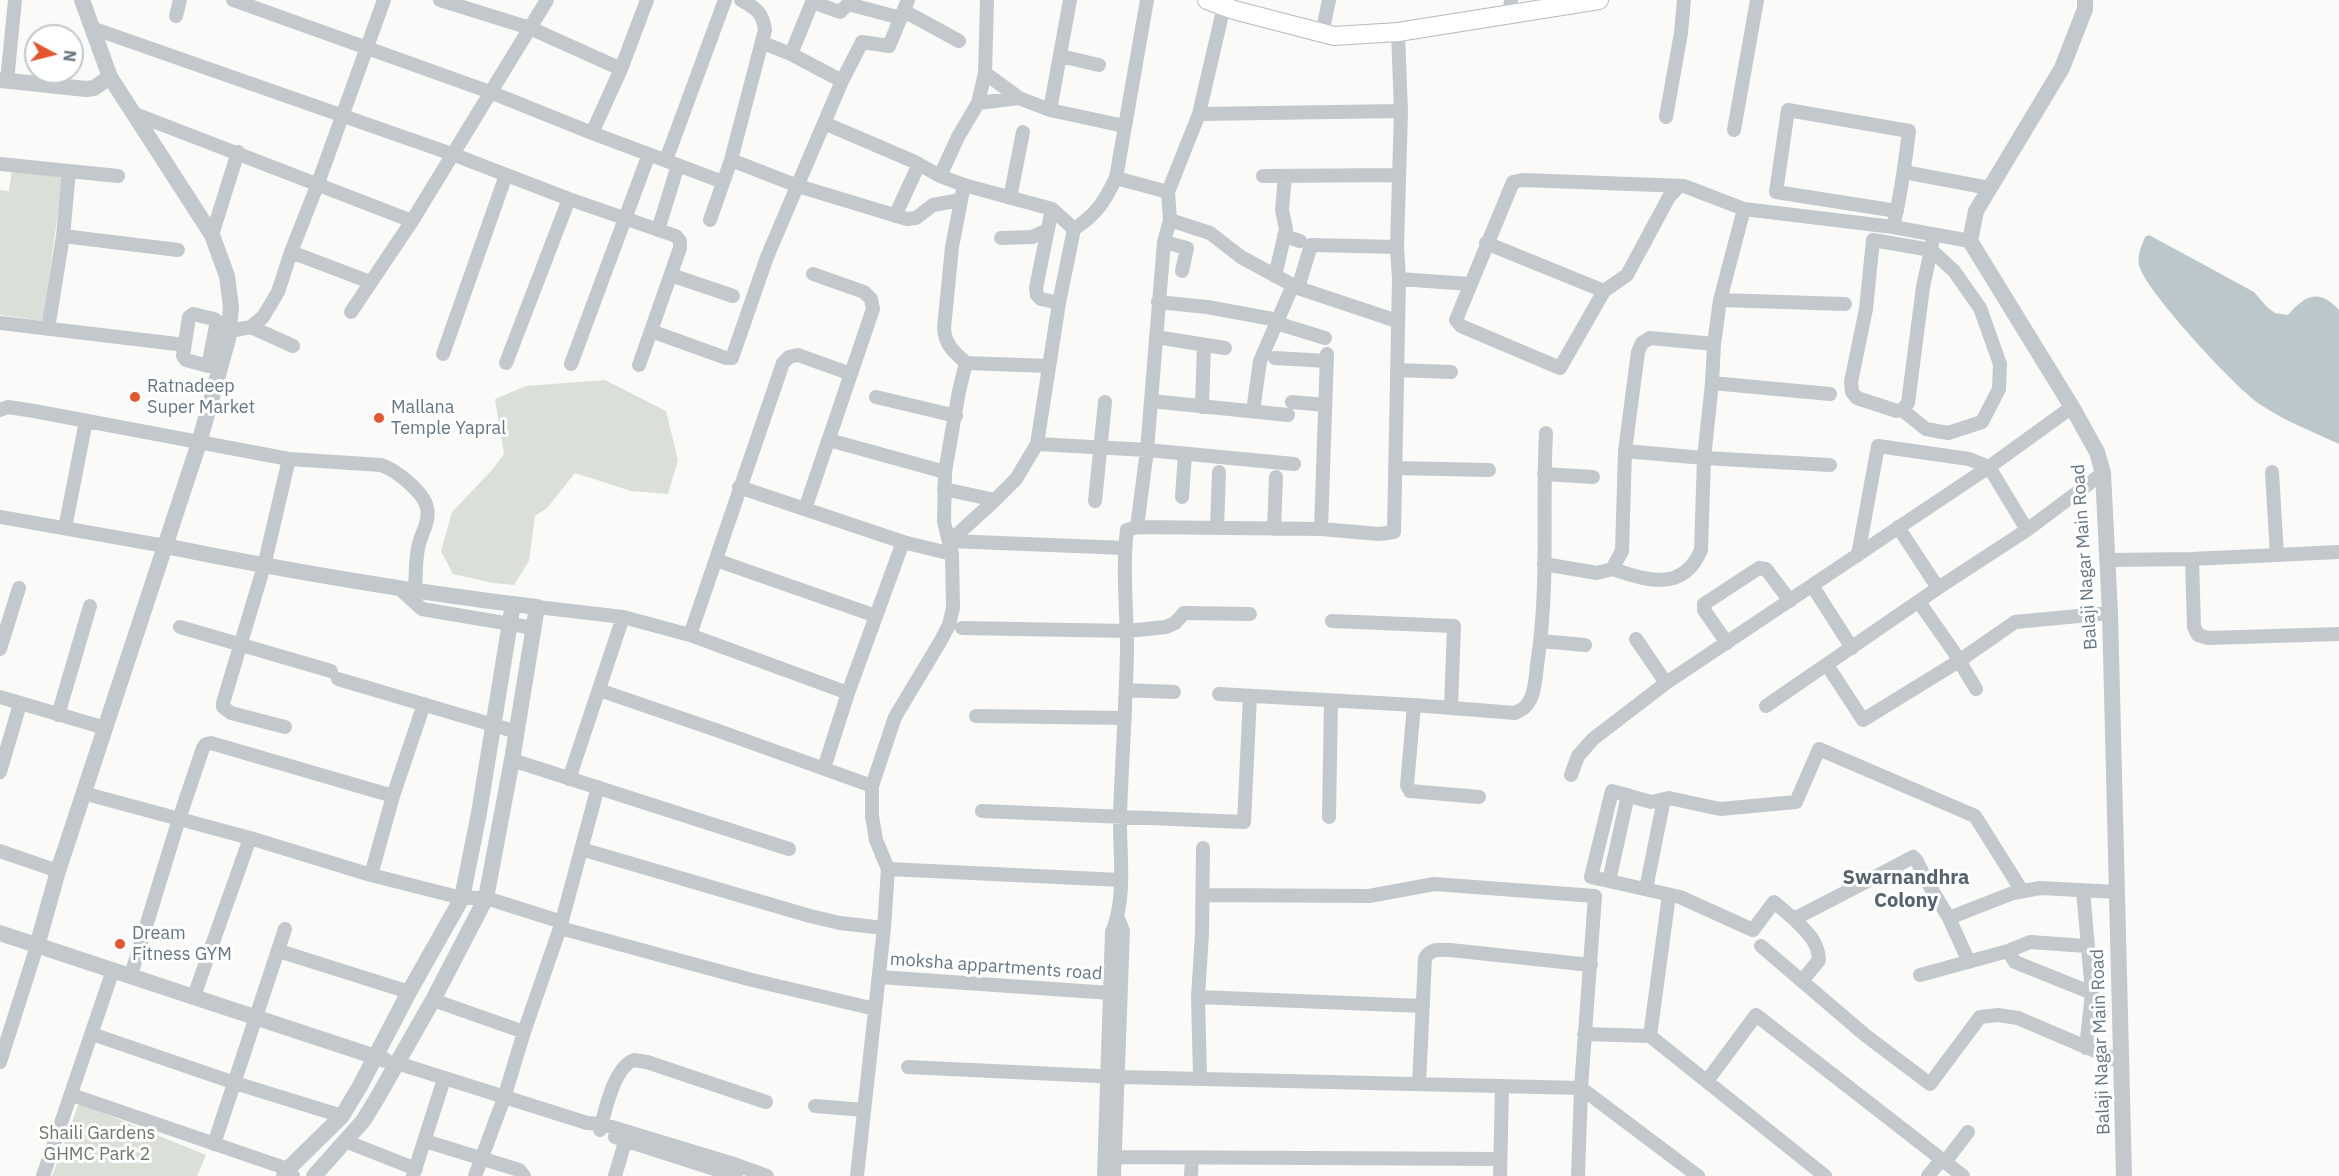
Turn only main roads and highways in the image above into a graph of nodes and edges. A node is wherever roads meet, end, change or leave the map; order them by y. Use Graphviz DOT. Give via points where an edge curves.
graph roads {
  1 [pos="1599,0"];
  2 [pos="1225,4"];
  3 [pos="1510,8"];
  1 -- 3 [label="main road"];
  2 -- 3 [label="main road" via="1334,36 1398,32"];
}
